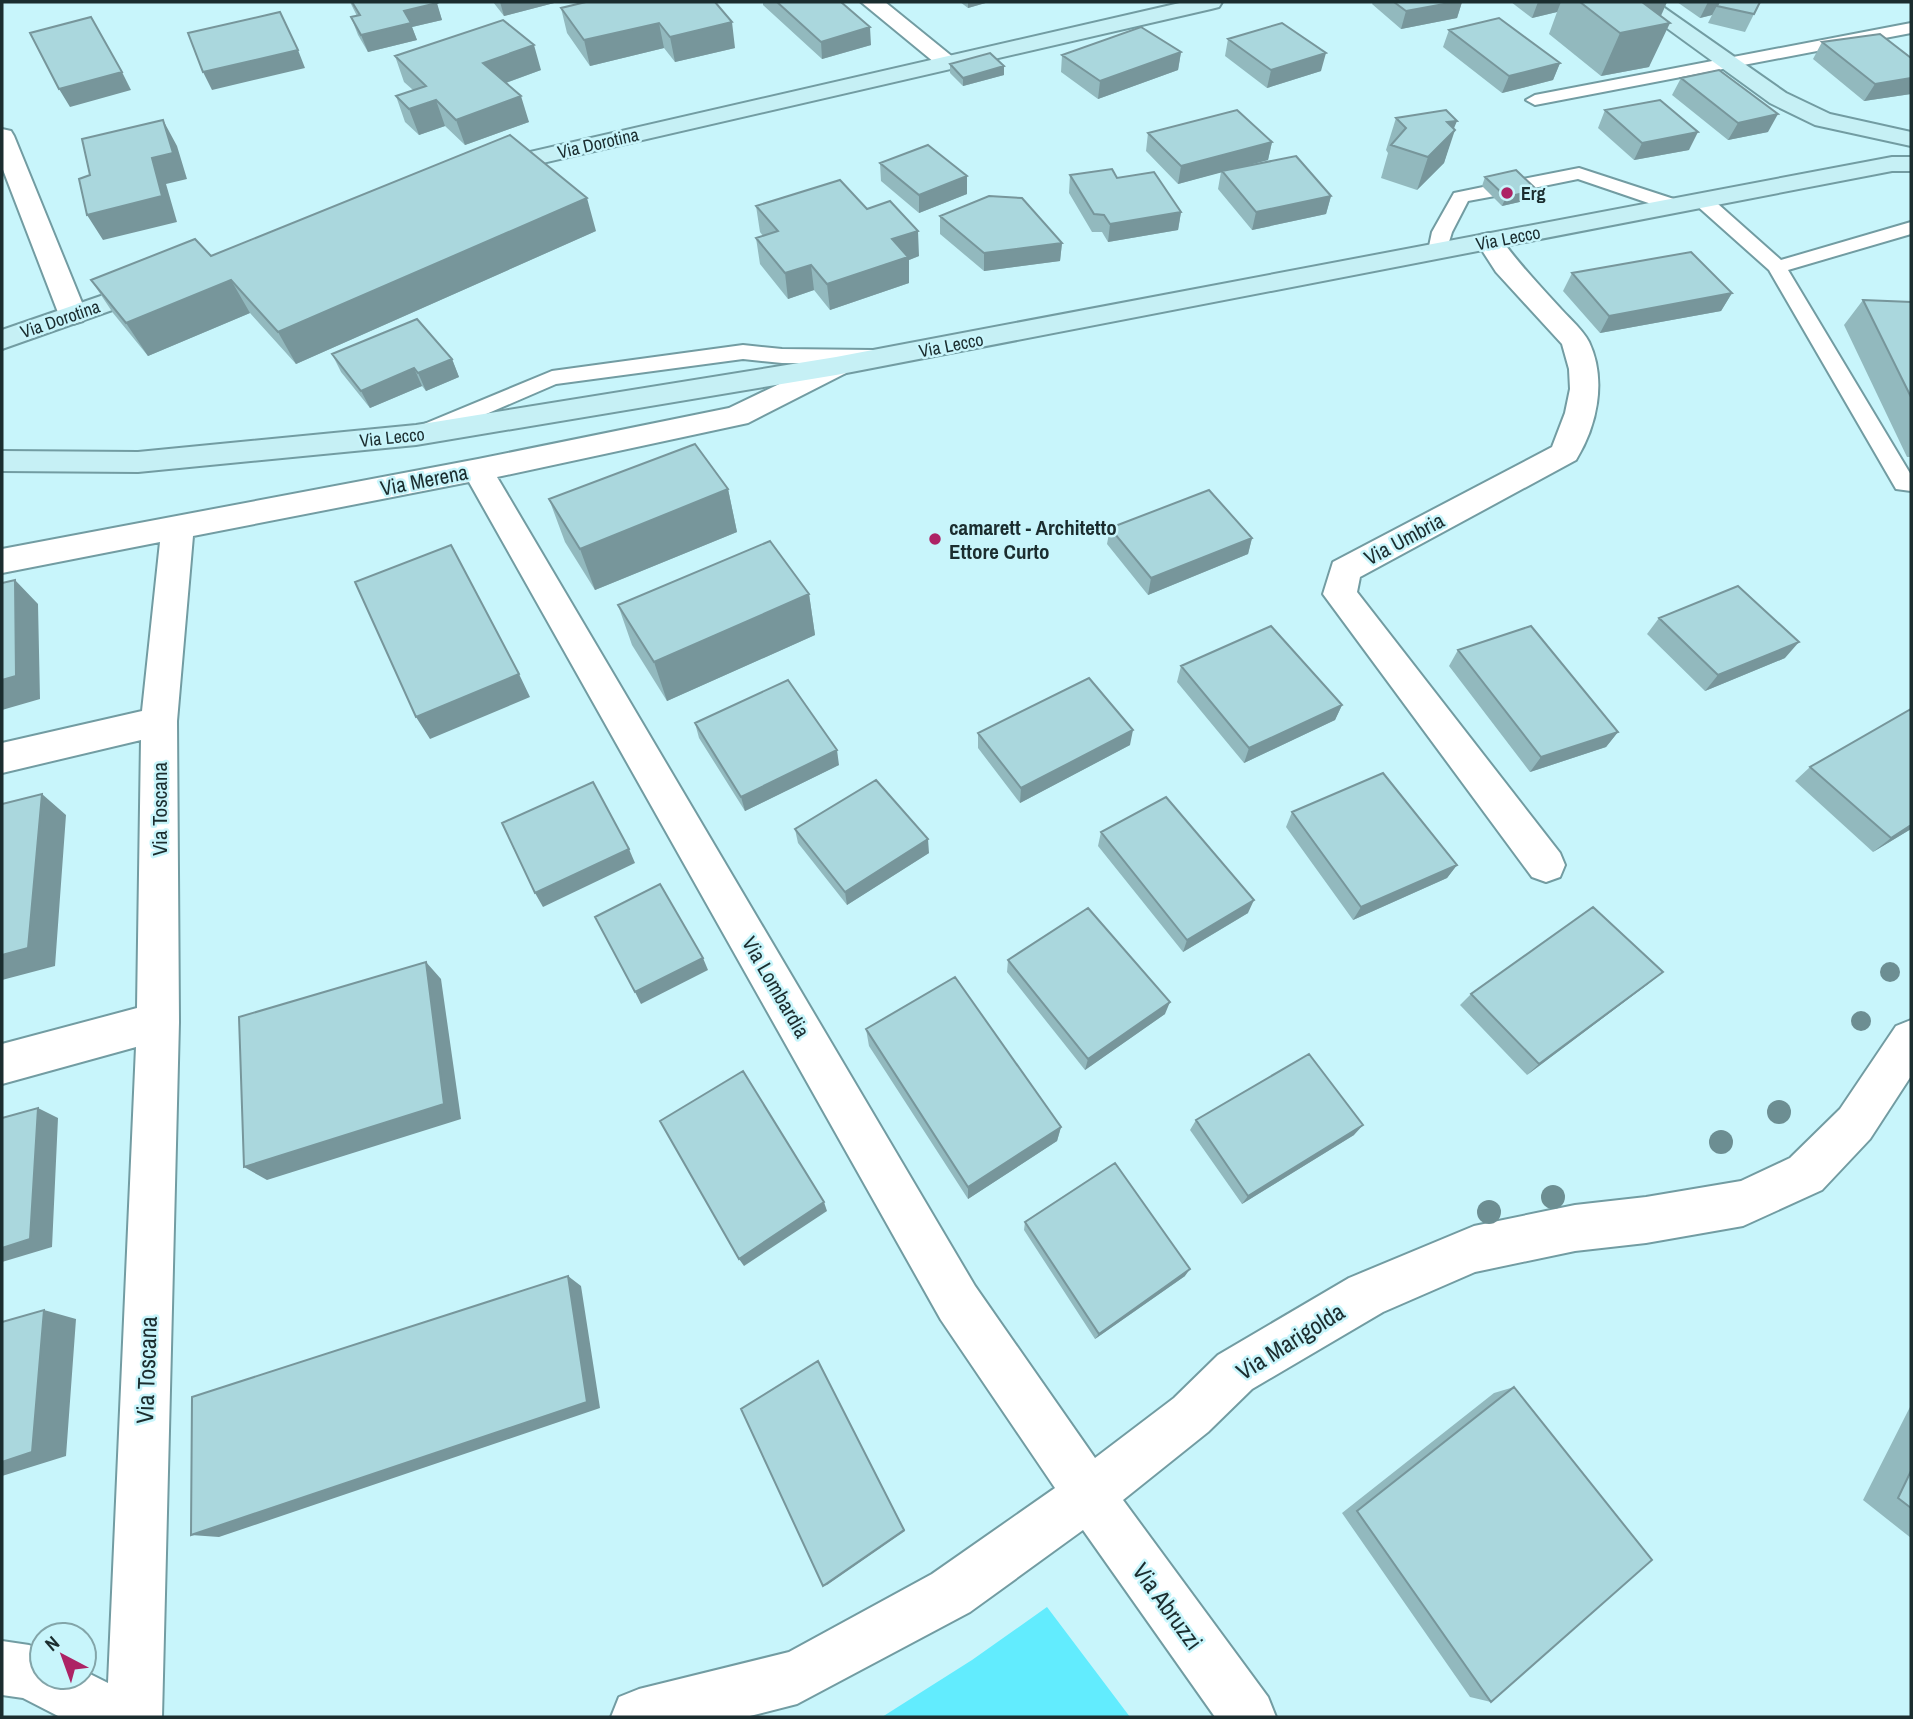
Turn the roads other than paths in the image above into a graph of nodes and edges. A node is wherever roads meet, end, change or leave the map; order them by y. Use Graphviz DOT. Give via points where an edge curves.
graph roads {
  1 [pos="872,2"];
  2 [pos="1211,2"];
  3 [pos="1642,2"];
  4 [pos="1911,28"];
  5 [pos="948,62"];
  6 [pos="1728,63"];
  7 [pos="1535,100"];
  8 [pos="2,136"];
  9 [pos="1911,139"];
  10 [pos="1905,160"];
  11 [pos="470,174"];
  12 [pos="1519,186"];
  13 [pos="1488,192"];
  14 [pos="1689,203"];
  15 [pos="1911,228"];
  16 [pos="1489,241"];
  17 [pos="1438,251"];
  18 [pos="1777,267"];
  19 [pos="175,278"];
  20 [pos="73,314"];
  21 [pos="2,340"];
  22 [pos="884,357"];
  23 [pos="836,366"];
  24 [pos="416,435"];
  25 [pos="2,461"];
  26 [pos="478,470"];
  27 [pos="1911,483"];
  28 [pos="178,526"];
  29 [pos="2,561"];
  30 [pos="159,721"];
  31 [pos="2,758"];
  32 [pos="1546,865"];
  33 [pos="158,1022"];
  34 [pos="1911,1040"];
  35 [pos="2,1064"];
  36 [pos="1091,1493"];
  37 [pos="2,1668"];
  38 [pos="116,1717"];
  39 [pos="134,1717"];
  40 [pos="639,1717"];
  41 [pos="1248,1717"];
  1 -- 5 [label="street"];
  2 -- 5 [label="main road, Via Dorotina"];
  3 -- 6 [label="main road"];
  4 -- 6 [label="lane"];
  5 -- 11 [label="main road, Via Dorotina"];
  6 -- 7 [label="lane"];
  6 -- 9 [label="main road" via="1778,98 1823,120"];
  8 -- 20 [label="street"];
  10 -- 14 [label="main road, Via Lecco"];
  12 -- 14 [label="lane" via="1578,173"];
  13 -- 17 [label="lane" via="1461,197 1442,232"];
  14 -- 16 [label="main road, Via Lecco"];
  14 -- 18 [label="lane"];
  15 -- 18 [label="lane"];
  16 -- 17 [label="main road, Via Lecco"];
  16 -- 32 [label="street, Via Umbria" via="1575,342 1585,389 1565,453 1345,570 1340,594"];
  17 -- 22 [label="main road, Via Lecco"];
  18 -- 27 [label="lane" via="1904,482"];
  19 -- 20 [label="main road, Via Dorotina"];
  20 -- 21 [label="main road, Via Dorotina"];
  22 -- 23 [label="main road, Via Lecco"];
  22 -- 24 [label="lane" via="743,352 552,378"];
  23 -- 24 [label="main road, Via Lecco"];
  23 -- 26 [label="street, Via Merena" via="737,416"];
  24 -- 25 [label="main road, Via Lecco" via="138,462"];
  26 -- 28 [label="street, Via Merena"];
  26 -- 36 [label="street, Via Lombardia" via="957,1303"];
  28 -- 29 [label="street, Via Merena"];
  28 -- 30 [label="street, Via Toscana"];
  30 -- 31 [label="street"];
  30 -- 33 [label="street, Via Toscana"];
  33 -- 35 [label="street"];
  33 -- 39 [label="street, Via Toscana"];
  34 -- 36 [label="street, Via Marigolda" via="1855,1124 1806,1174 1743,1203 1575,1227 1474,1249 1366,1295 1235,1372 1191,1415"];
  36 -- 40 [label="street, Via Marigolda" via="951,1593 797,1677"];
  36 -- 41 [label="street, Via Abruzzi"];
  37 -- 38 [label="street" via="29,1672"];
}
